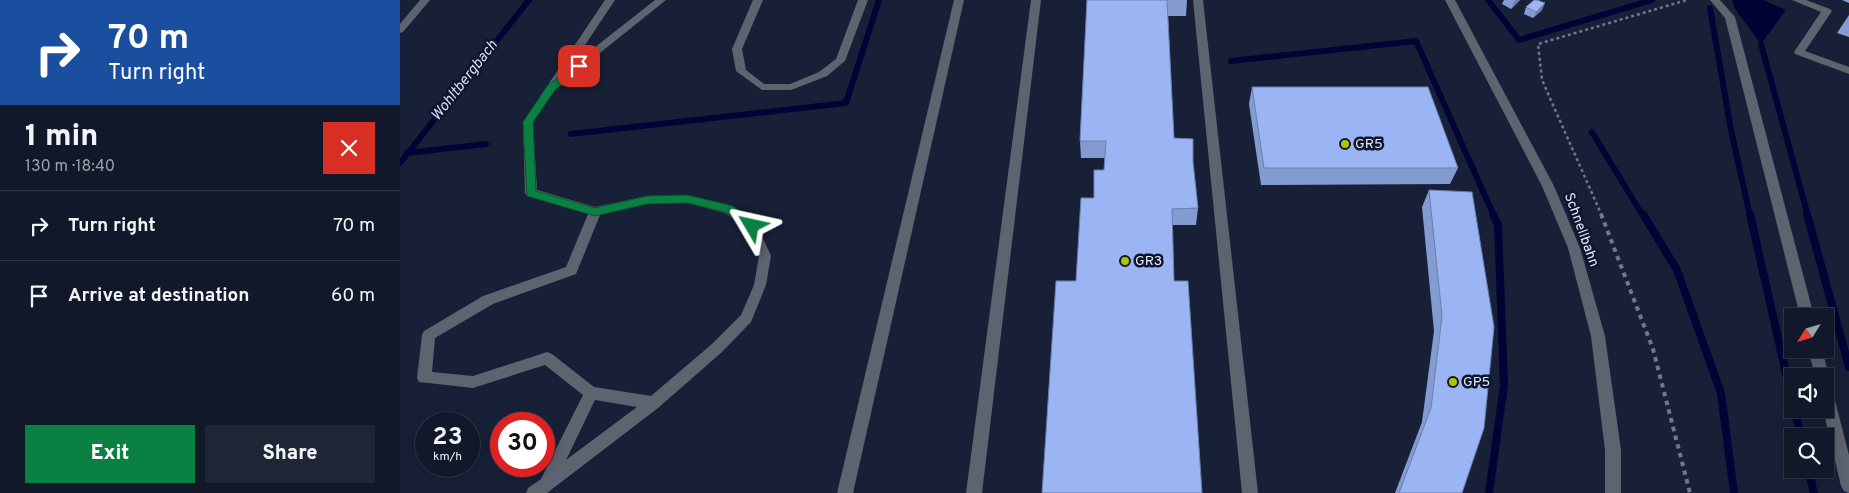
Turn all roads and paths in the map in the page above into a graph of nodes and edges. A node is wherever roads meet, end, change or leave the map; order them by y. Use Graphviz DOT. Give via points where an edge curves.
graph roads {
  1 [pos="425,0"];
  2 [pos="610,0"];
  3 [pos="661,0"];
  4 [pos="758,0"];
  5 [pos="863,0"];
  6 [pos="959,0"];
  7 [pos="1036,0"];
  8 [pos="1198,0"];
  9 [pos="1450,0"];
  10 [pos="1687,0"];
  11 [pos="1715,0"];
  12 [pos="1797,0"];
  13 [pos="400,30"];
  14 [pos="1849,71"];
  15 [pos="551,88"];
  16 [pos="595,212"];
  17 [pos="1805,308"];
  18 [pos="591,393"];
  19 [pos="653,403"];
  20 [pos="1832,418"];
  21 [pos="546,484"];
  22 [pos="1849,486"];
  23 [pos="534,493"];
  24 [pos="845,493"];
  25 [pos="974,493"];
  26 [pos="1250,493"];
  27 [pos="1613,493"];
  28 [pos="1690,493"];
  1 -- 13 [label="street"];
  2 -- 15 [label="street"];
  3 -- 15 [label="street"];
  4 -- 5 [label="street" via="737,49 740,71 762,87 791,87 823,74 840,61"];
  6 -- 24 [label="street"];
  7 -- 25 [label="street"];
  8 -- 26 [label="street"];
  9 -- 27 [label="street, Schnellbahn" via="1548,186 1574,248 1598,336 1613,450"];
  10 -- 28 [label="path" via="1538,44 1542,80 1606,228 1653,349"];
  11 -- 17 [label="street" via="1730,17"];
  12 -- 14 [label="street" via="1827,11 1800,52"];
  15 -- 16 [label="street" via="528,122 531,193"];
  16 -- 18 [label="street" via="571,270 488,300 429,335 424,378 473,382 547,358"];
  16 -- 19 [label="street" via="647,200 687,199 729,209 752,226 765,256 760,285 746,318 717,348"];
  18 -- 19 [label="street"];
  18 -- 21 [label="street"];
  19 -- 21 [label="street"];
  20 -- 22 [label="street"];
  21 -- 23 [label="street"];
}
